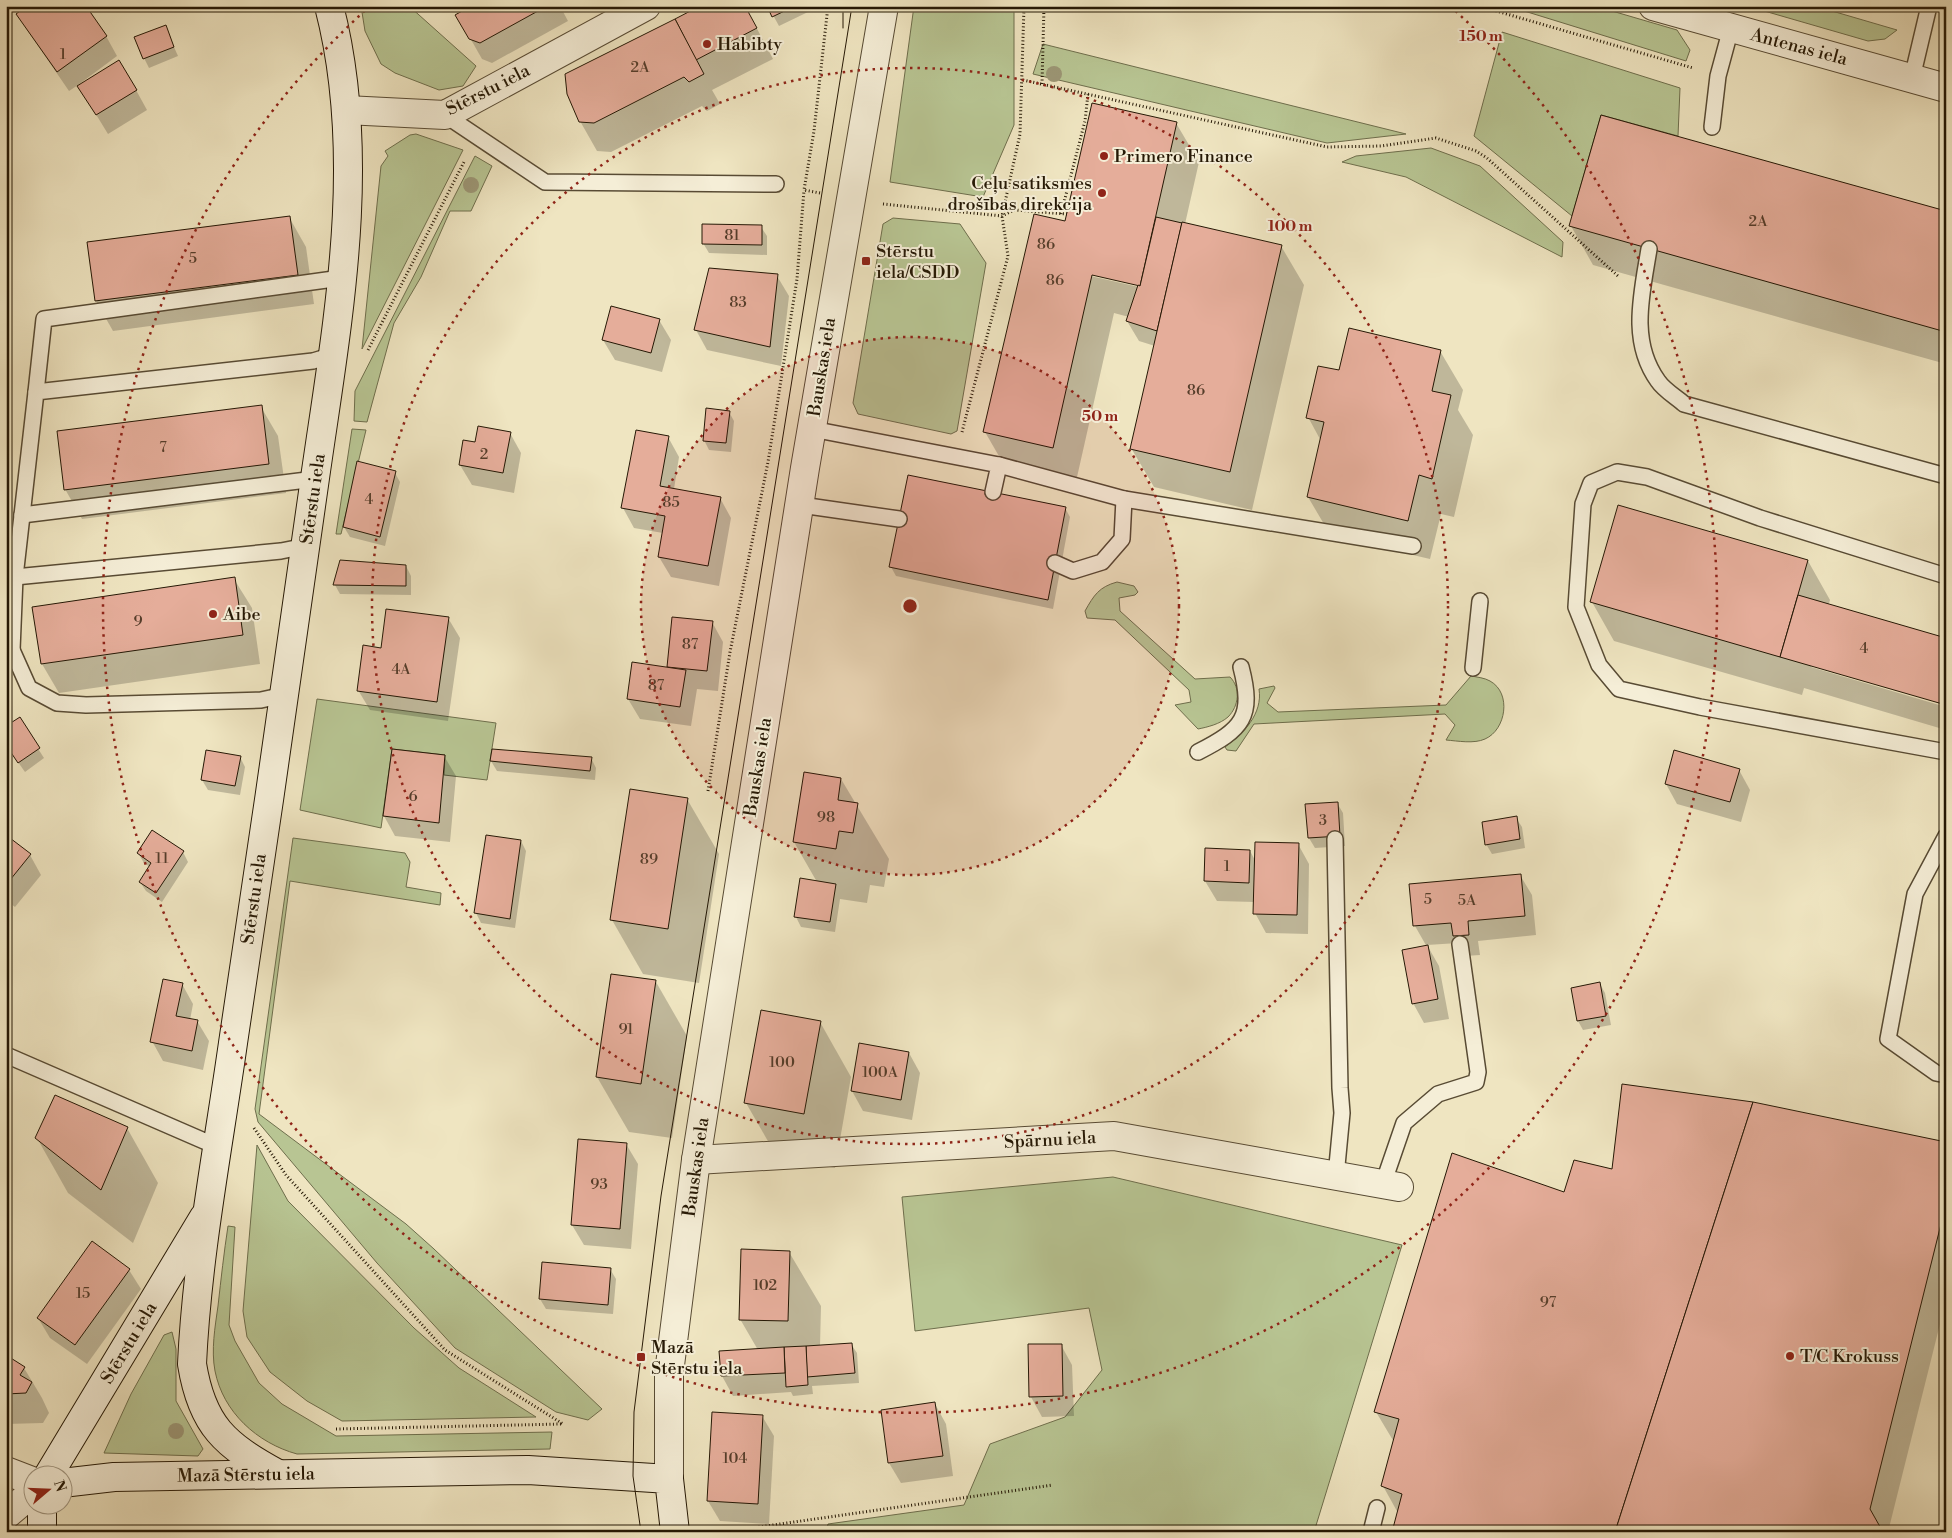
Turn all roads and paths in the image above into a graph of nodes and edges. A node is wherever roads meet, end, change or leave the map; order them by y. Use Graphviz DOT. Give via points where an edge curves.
graph roads {
  1 [pos="329,6"];
  2 [pos="646,6"];
  3 [pos="828,6"];
  4 [pos="884,6"];
  5 [pos="1024,6"];
  6 [pos="1044,6"];
  7 [pos="1479,6"];
  8 [pos="1653,6"];
  9 [pos="1929,6"];
  10 [pos="1731,28"];
  11 [pos="1718,76"];
  12 [pos="1912,78"];
  13 [pos="1022,80"];
  14 [pos="1042,84"];
  15 [pos="1946,88"];
  16 [pos="1088,94"];
  17 [pos="346,110"];
  18 [pos="445,115"];
  19 [pos="1712,127"];
  20 [pos="476,137"];
  21 [pos="776,184"];
  22 [pos="804,190"];
  23 [pos="822,194"];
  24 [pos="851,199"];
  25 [pos="1061,214"];
  26 [pos="1067,214"];
  27 [pos="1002,216"];
  28 [pos="1649,249"];
  29 [pos="341,278"];
  30 [pos="1641,296"];
  31 [pos="333,356"];
  32 [pos="365,356"];
  33 [pos="36,392"];
  34 [pos="812,429"];
  35 [pos="959,441"];
  36 [pos="999,465"];
  37 [pos="1946,476"];
  38 [pos="315,479"];
  39 [pos="993,492"];
  40 [pos="1124,499"];
  41 [pos="801,505"];
  42 [pos="22,514"];
  43 [pos="899,519"];
  44 [pos="306,546"];
  45 [pos="1413,546"];
  46 [pos="1055,563"];
  47 [pos="1946,576"];
  48 [pos="14,578"];
  49 [pos="1480,601"];
  50 [pos="9,647"];
  51 [pos="1241,667"];
  52 [pos="1473,668"];
  53 [pos="284,695"];
  54 [pos="1198,752"];
  55 [pos="1946,752"];
  56 [pos="708,791"];
  57 [pos="1946,836"];
  58 [pos="1335,839"];
  59 [pos="1460,944"];
  60 [pos="6,1055"];
  61 [pos="1946,1075"];
  62 [pos="250,1122"];
  63 [pos="218,1147"];
  64 [pos="696,1160"];
  65 [pos="1336,1176"];
  66 [pos="1391,1186"];
  67 [pos="209,1210"];
  68 [pos="336,1429"];
  69 [pos="54,1466"];
  70 [pos="6,1471"];
  71 [pos="278,1474"];
  72 [pos="22,1477"];
  73 [pos="668,1479"];
  74 [pos="72,1482"];
  75 [pos="1053,1485"];
  76 [pos="22,1501"];
  77 [pos="1377,1508"];
  78 [pos="6,1515"];
  79 [pos="42,1516"];
  80 [pos="42,1532"];
  81 [pos="675,1532"];
  82 [pos="724,1532"];
  83 [pos="1371,1532"];
  1 -- 17 [label="street"];
  2 -- 18 [label="street, Stērstu iela"];
  3 -- 22 [label="path"];
  4 -- 24 [label="street, Bauskas iela"];
  5 -- 13 [label="path"];
  6 -- 14 [label="path"];
  7 -- 11 [label="path"];
  8 -- 10 [label="street, Antenas iela"];
  9 -- 12 [label="lane"];
  10 -- 11 [label="lane"];
  10 -- 12 [label="street, Antenas iela"];
  11 -- 19 [label="lane"];
  12 -- 15 [label="street, Antenas iela"];
  13 -- 14 [label="path"];
  13 -- 27 [label="path" via="1020,134"];
  14 -- 16 [label="path"];
  16 -- 25 [label="path" via="1085,121"];
  16 -- 30 [label="path" via="1327,148 1381,146 1436,138 1476,151"];
  17 -- 18 [label="street, Stērstu iela"];
  17 -- 29 [label="street, Stērstu iela" via="346,200"];
  18 -- 20 [label="lane"];
  20 -- 21 [label="lane" via="545,182"];
  20 -- 32 [label="path"];
  22 -- 23 [label="path"];
  22 -- 56 [label="path" via="797,279 768,462 730,652"];
  24 -- 27 [label="path"];
  24 -- 34 [label="street, Bauskas iela"];
  25 -- 26 [label="path"];
  25 -- 27 [label="path" via="1014,210"];
  27 -- 35 [label="path" via="1008,256"];
  28 -- 30 [label="lane"];
  29 -- 31 [label="street, Stērstu iela"];
  29 -- 33 [label="lane" via="44,319"];
  30 -- 37 [label="lane" via="1638,324 1643,353 1658,381 1684,404"];
  31 -- 33 [label="lane"];
  31 -- 38 [label="street, Stērstu iela"];
  33 -- 42 [label="lane"];
  34 -- 36 [label="lane"];
  34 -- 41 [label="street, Bauskas iela"];
  36 -- 39 [label="lane"];
  36 -- 40 [label="lane"];
  38 -- 42 [label="lane"];
  38 -- 44 [label="street, Stērstu iela"];
  40 -- 45 [label="lane"];
  40 -- 46 [label="lane" via="1122,539 1102,562 1073,571"];
  41 -- 43 [label="lane"];
  41 -- 64 [label="street, Bauskas iela"];
  42 -- 48 [label="lane"];
  44 -- 48 [label="lane"];
  44 -- 53 [label="street, Stērstu iela"];
  47 -- 55 [label="lane" via="1760,518 1647,476 1617,472 1591,482 1583,504 1576,607 1599,665 1619,689"];
  48 -- 50 [label="lane"];
  49 -- 52 [label="lane"];
  50 -- 53 [label="lane" via="29,688 57,702 86,705 261,700"];
  51 -- 54 [label="lane" via="1248,692 1242,720 1222,740"];
  53 -- 63 [label="street, Stērstu iela"];
  57 -- 61 [label="lane" via="1915,894 1888,1039 1936,1073"];
  58 -- 65 [label="lane" via="1342,1113"];
  59 -- 66 [label="lane" via="1478,1072 1476,1082 1438,1094 1404,1123"];
  60 -- 63 [label="lane"];
  62 -- 68 [label="path" via="286,1175 445,1350 563,1424"];
  63 -- 67 [label="street, Stērstu iela"];
  64 -- 65 [label="street, Spārnu iela" via="1114,1136"];
  64 -- 73 [label="street, Bauskas iela" via="669,1373"];
  65 -- 66 [label="street, Spārnu iela"];
  67 -- 69 [label="street, Stērstu iela"];
  67 -- 71 [label="street, Stērstu iela" via="193,1343 196,1388 216,1431 243,1456"];
  70 -- 72 [label="street"];
  71 -- 73 [label="street, Mazā Stērstu iela" via="528,1470"];
  71 -- 74 [label="street, Mazā Stērstu iela"];
  73 -- 81 [label="street, Bauskas iela"];
  75 -- 82 [label="path"];
  76 -- 78 [label="street"];
  77 -- 83 [label="lane"];
  79 -- 80 [label="street"];
}
